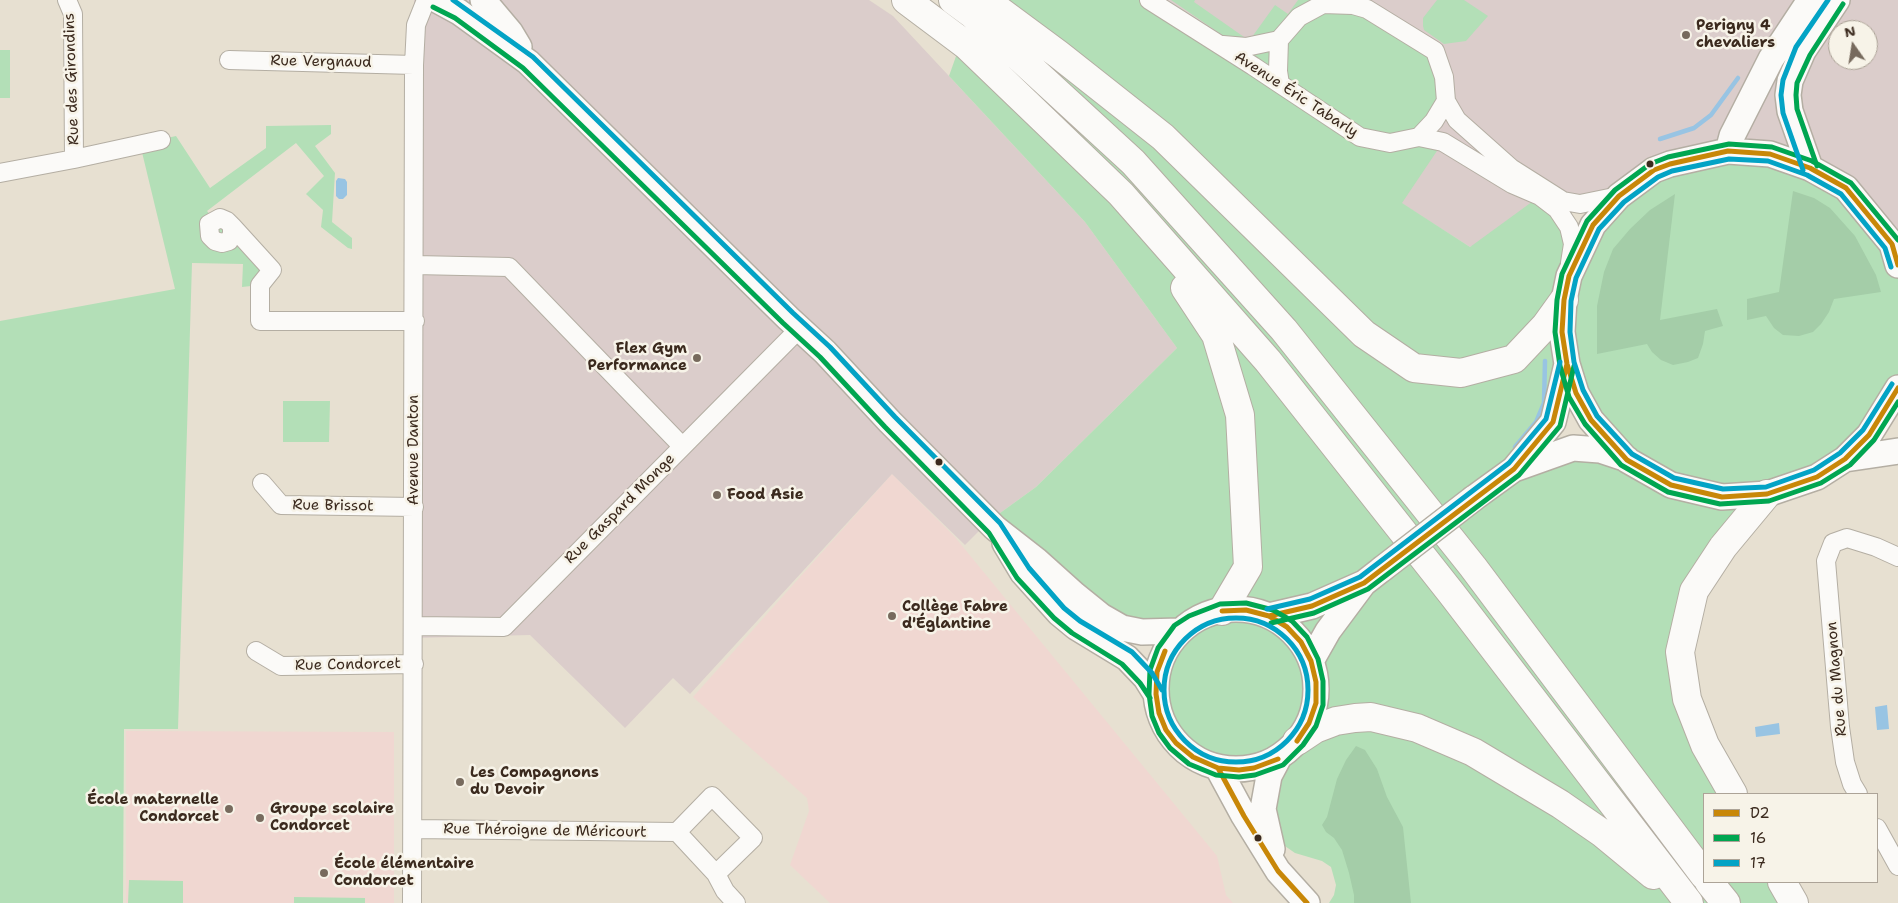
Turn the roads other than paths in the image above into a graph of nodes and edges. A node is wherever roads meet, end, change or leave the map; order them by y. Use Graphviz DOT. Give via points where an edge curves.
graph roads {
  1 [pos="67,0"];
  2 [pos="426,0"];
  3 [pos="437,0"];
  4 [pos="484,0"];
  5 [pos="906,0"];
  6 [pos="953,0"];
  7 [pos="985,0"];
  8 [pos="1149,0"];
  9 [pos="1810,0"];
  10 [pos="1837,0"];
  11 [pos="1279,40"];
  12 [pos="1217,44"];
  13 [pos="229,60"];
  14 [pos="528,62"];
  15 [pos="414,65"];
  16 [pos="1280,84"];
  17 [pos="1446,101"];
  18 [pos="1420,137"];
  19 [pos="161,140"];
  20 [pos="1728,151"];
  21 [pos="74,159"];
  22 [pos="1810,168"];
  23 [pos="0,173"];
  24 [pos="1121,194"];
  25 [pos="1618,196"];
  26 [pos="232,226"];
  27 [pos="415,265"];
  28 [pos="1898,265"];
  29 [pos="1566,288"];
  30 [pos="415,321"];
  31 [pos="799,328"];
  32 [pos="1566,364"];
  33 [pos="1898,388"];
  34 [pos="682,446"];
  35 [pos="1898,451"];
  36 [pos="1844,459"];
  37 [pos="1627,460"];
  38 [pos="1514,469"];
  39 [pos="262,483"];
  40 [pos="1767,494"];
  41 [pos="414,507"];
  42 [pos="995,528"];
  43 [pos="1898,557"];
  44 [pos="1373,576"];
  45 [pos="1222,610"];
  46 [pos="1269,616"];
  47 [pos="414,626"];
  48 [pos="1180,631"];
  49 [pos="256,651"];
  50 [pos="1311,661"];
  51 [pos="414,664"];
  52 [pos="1156,694"];
  53 [pos="1288,750"];
  54 [pos="1218,768"];
  55 [pos="1732,793"];
  56 [pos="1857,793"];
  57 [pos="413,829"];
  58 [pos="1878,830"];
  59 [pos="677,832"];
  60 [pos="1898,866"];
  61 [pos="1278,870"];
  62 [pos="716,874"];
  63 [pos="1703,874"];
  64 [pos="1710,883"];
  65 [pos="1783,883"];
  66 [pos="412,903"];
  67 [pos="736,903"];
  68 [pos="1307,903"];
  69 [pos="1681,903"];
  70 [pos="1689,903"];
  71 [pos="1726,903"];
  72 [pos="1794,903"];
  1 -- 21 [label="street, Rue des Girondins" via="73,14"];
  2 -- 15 [label="street, Avenue Danton" via="416,25"];
  3 -- 14 [label="main road" via="460,12"];
  4 -- 14 [label="main road" via="510,32"];
  5 -- 24 [label="highway" via="966,45"];
  6 -- 63 [label="highway" via="1133,162 1284,330 1473,567"];
  7 -- 29 [label="highway" via="1162,137 1364,334 1414,368 1461,373 1514,359 1546,326"];
  8 -- 12 [label="street, Avenue Éric Tabarly"];
  9 -- 20 [label="main road" via="1771,59 1732,136"];
  10 -- 22 [label="main road" via="1803,50 1790,81 1790,111"];
  11 -- 12 [label="street" via="1246,46"];
  11 -- 16 [label="street"];
  11 -- 17 [label="street" via="1299,17 1323,4 1367,9 1435,51 1444,77"];
  12 -- 16 [label="street, Avenue Éric Tabarly"];
  13 -- 15 [label="street, Rue Vergnaud"];
  14 -- 31 [label="main road"];
  15 -- 27 [label="street, Avenue Danton"];
  16 -- 18 [label="street, Avenue Éric Tabarly" via="1360,137 1390,144"];
  17 -- 18 [label="street"];
  17 -- 25 [label="street" via="1457,120 1504,162 1563,200 1580,204"];
  18 -- 29 [label="street" via="1443,142 1512,184 1540,196 1557,209 1569,227 1573,244"];
  19 -- 21 [label="street, Rue des Girondins"];
  20 -- 22 [label="main road" via="1770,154"];
  20 -- 25 [label="main road" via="1654,170"];
  21 -- 23 [label="street, Rue des Girondins"];
  22 -- 28 [label="main road" via="1846,188 1892,244"];
  24 -- 45 [label="highway" via="1216,335 1240,415 1248,567"];
  24 -- 70 [label="highway" via="1268,361"];
  25 -- 29 [label="main road" via="1593,225"];
  26 -- 30 [label="street" via="272,270 260,286 260,321"];
  27 -- 30 [label="street, Avenue Danton"];
  27 -- 34 [label="street" via="509,267"];
  29 -- 32 [label="main road" via="1562,332"];
  30 -- 41 [label="street, Avenue Danton"];
  31 -- 34 [label="street, Rue Gaspard Monge"];
  31 -- 42 [label="main road"];
  32 -- 37 [label="main road" via="1576,393 1591,420"];
  32 -- 38 [label="main road" via="1553,422"];
  33 -- 36 [label="main road" via="1869,435"];
  34 -- 47 [label="street, Rue Gaspard Monge" via="504,627"];
  35 -- 36 [label="main road"];
  36 -- 40 [label="main road" via="1817,477"];
  37 -- 38 [label="main road" via="1600,450 1573,448"];
  37 -- 40 [label="main road" via="1671,485 1722,497"];
  38 -- 44 [label="main road, bridge"];
  39 -- 41 [label="street, Rue Brissot" via="281,505"];
  40 -- 55 [label="highway" via="1723,547 1694,591 1680,652 1687,699 1705,745"];
  41 -- 47 [label="street, Avenue Danton"];
  42 -- 48 [label="main road" via="1101,616 1122,628 1142,632"];
  42 -- 52 [label="main road" via="1024,573 1059,612 1076,627 1127,658"];
  43 -- 56 [label="street, Rue du Magnon" via="1847,538 1833,543 1826,561 1840,727 1845,762"];
  44 -- 46 [label="main road" via="1312,606"];
  44 -- 50 [label="main road" via="1328,631"];
  45 -- 46 [label="main road" via="1246,610"];
  45 -- 48 [label="main road"];
  46 -- 50 [label="main road" via="1292,632"];
  47 -- 51 [label="street, Avenue Danton"];
  48 -- 52 [label="main road" via="1165,651 1157,672"];
  49 -- 51 [label="street, Rue Condorcet" via="281,666"];
  50 -- 53 [label="main road" via="1316,703 1309,723"];
  51 -- 57 [label="street, Avenue Danton"];
  52 -- 54 [label="main road" via="1159,713 1176,743 1193,757"];
  53 -- 54 [label="main road" via="1254,768"];
  53 -- 61 [label="main road" via="1269,776 1263,809"];
  53 -- 69 [label="highway" via="1315,729 1336,721 1371,717 1417,728 1473,752 1560,804 1602,833"];
  54 -- 61 [label="main road"];
  57 -- 59 [label="street, Rue Théroigne de Méricourt"];
  57 -- 66 [label="street, Avenue Danton"];
  58 -- 60 [label="street"];
  59 -- 62 [label="street"];
  59 -- 62 [label="street" via="712,796 753,838"];
  61 -- 68 [label="main road"];
  62 -- 67 [label="street"];
  64 -- 71 [label="highway"];
  65 -- 72 [label="highway"];
}
